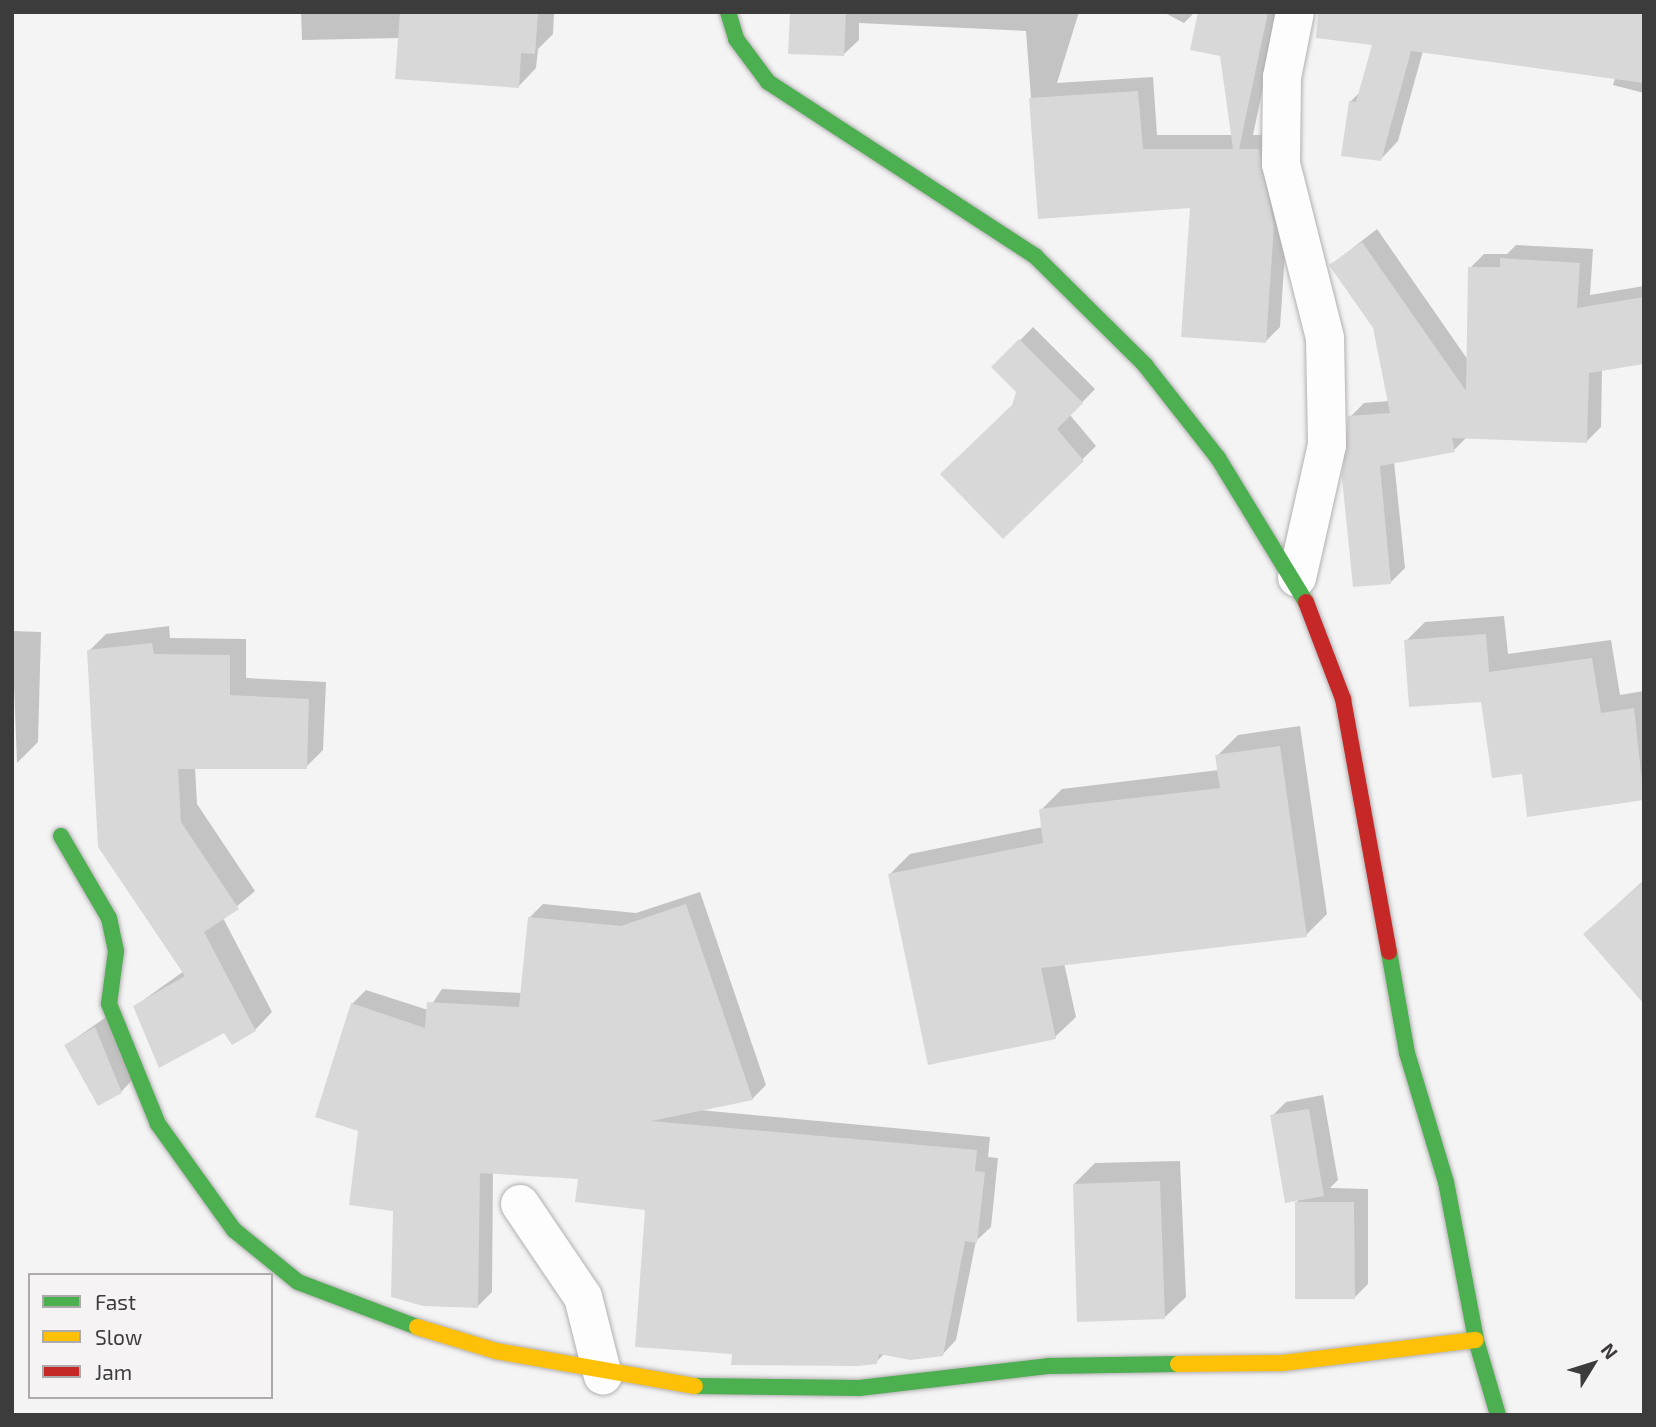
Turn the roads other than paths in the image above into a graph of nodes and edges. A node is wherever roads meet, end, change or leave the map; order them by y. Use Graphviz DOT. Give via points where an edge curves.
graph roads {
  1 [pos="728,12"];
  2 [pos="1295,12"];
  3 [pos="1297,578"];
  4 [pos="61,836"];
  5 [pos="520,1204"];
  6 [pos="1476,1340"];
  7 [pos="603,1376"];
  8 [pos="1498,1415"];
  1 -- 3 [label="street" via="736,39 768,82 1035,256 1136,356 1218,458"];
  2 -- 3 [label="street" via="1282,77 1281,164 1325,338 1327,445"];
  3 -- 6 [label="street" via="1343,699 1407,1053 1446,1182"];
  4 -- 7 [label="street" via="109,918 116,951 109,1004 118,1035 158,1124 234,1230 298,1282 362,1311"];
  5 -- 7 [label="street" via="583,1297"];
  6 -- 7 [label="street" via="1282,1363 1048,1366 859,1388 674,1386"];
  6 -- 8 [label="street"];
}
